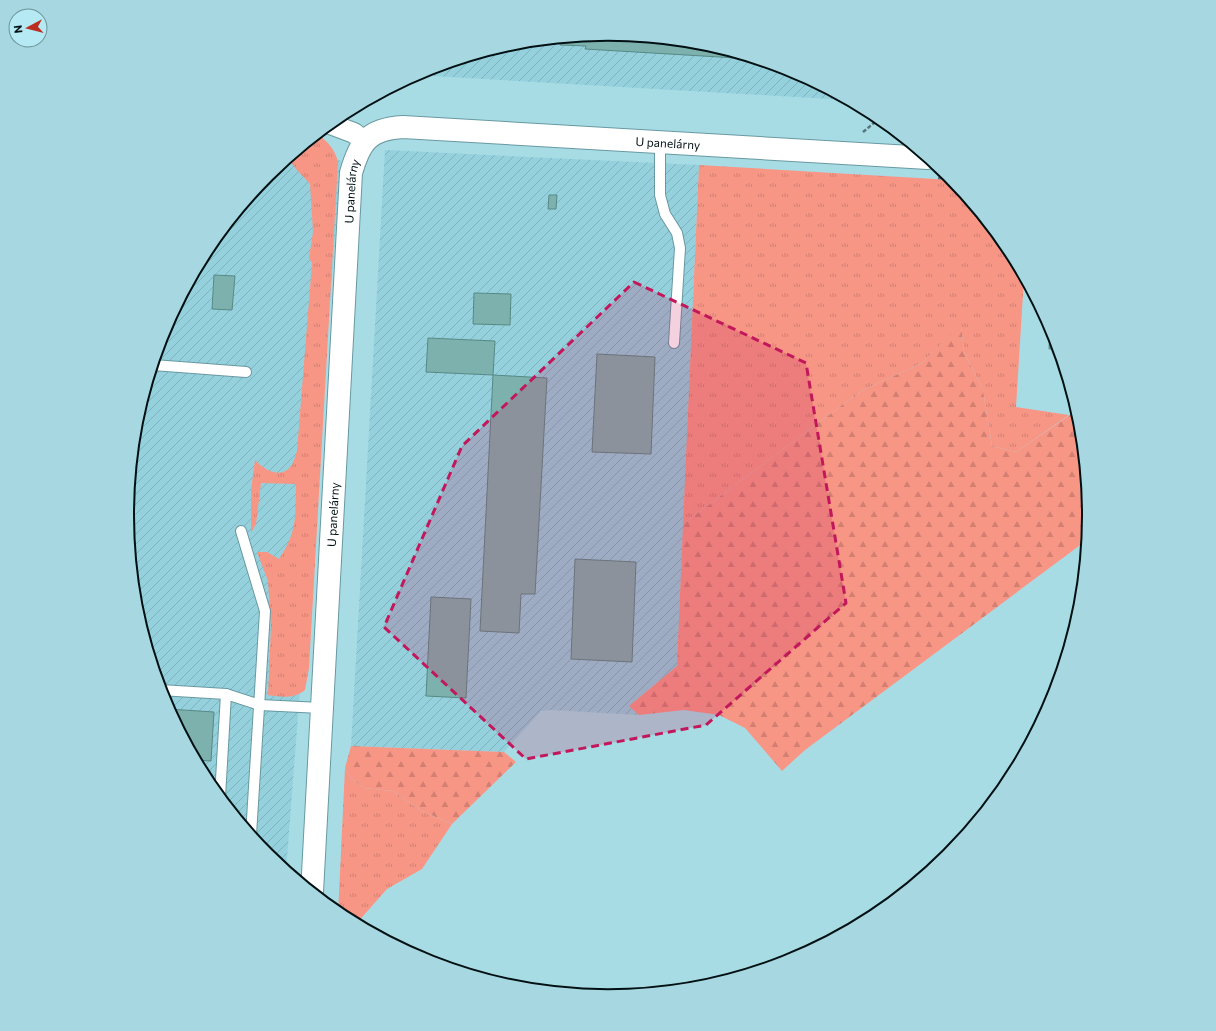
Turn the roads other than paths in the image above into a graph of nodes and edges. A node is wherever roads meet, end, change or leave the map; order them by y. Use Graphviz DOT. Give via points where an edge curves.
graph roads {
  1 [pos="336,126"];
  2 [pos="364,141"];
  3 [pos="660,142"];
  4 [pos="919,157"];
  5 [pos="674,343"];
  6 [pos="158,365"];
  7 [pos="246,372"];
  8 [pos="241,531"];
  9 [pos="168,690"];
  10 [pos="226,694"];
  11 [pos="260,705"];
  12 [pos="322,708"];
  13 [pos="221,789"];
  14 [pos="251,827"];
  15 [pos="312,886"];
  1 -- 2 [label="street" via="354,133"];
  2 -- 3 [label="street, U panelárny" via="374,132 403,127"];
  2 -- 12 [label="street, U panelárny" via="356,155 351,173"];
  3 -- 4 [label="street, U panelárny"];
  3 -- 5 [label="lane" via="660,196 666,214 677,233 680,248"];
  6 -- 7 [label="lane"];
  8 -- 11 [label="lane" via="265,611"];
  9 -- 10 [label="lane"];
  10 -- 11 [label="lane"];
  10 -- 13 [label="lane"];
  11 -- 12 [label="lane"];
  11 -- 14 [label="lane"];
  12 -- 15 [label="street, U panelárny"];
}
